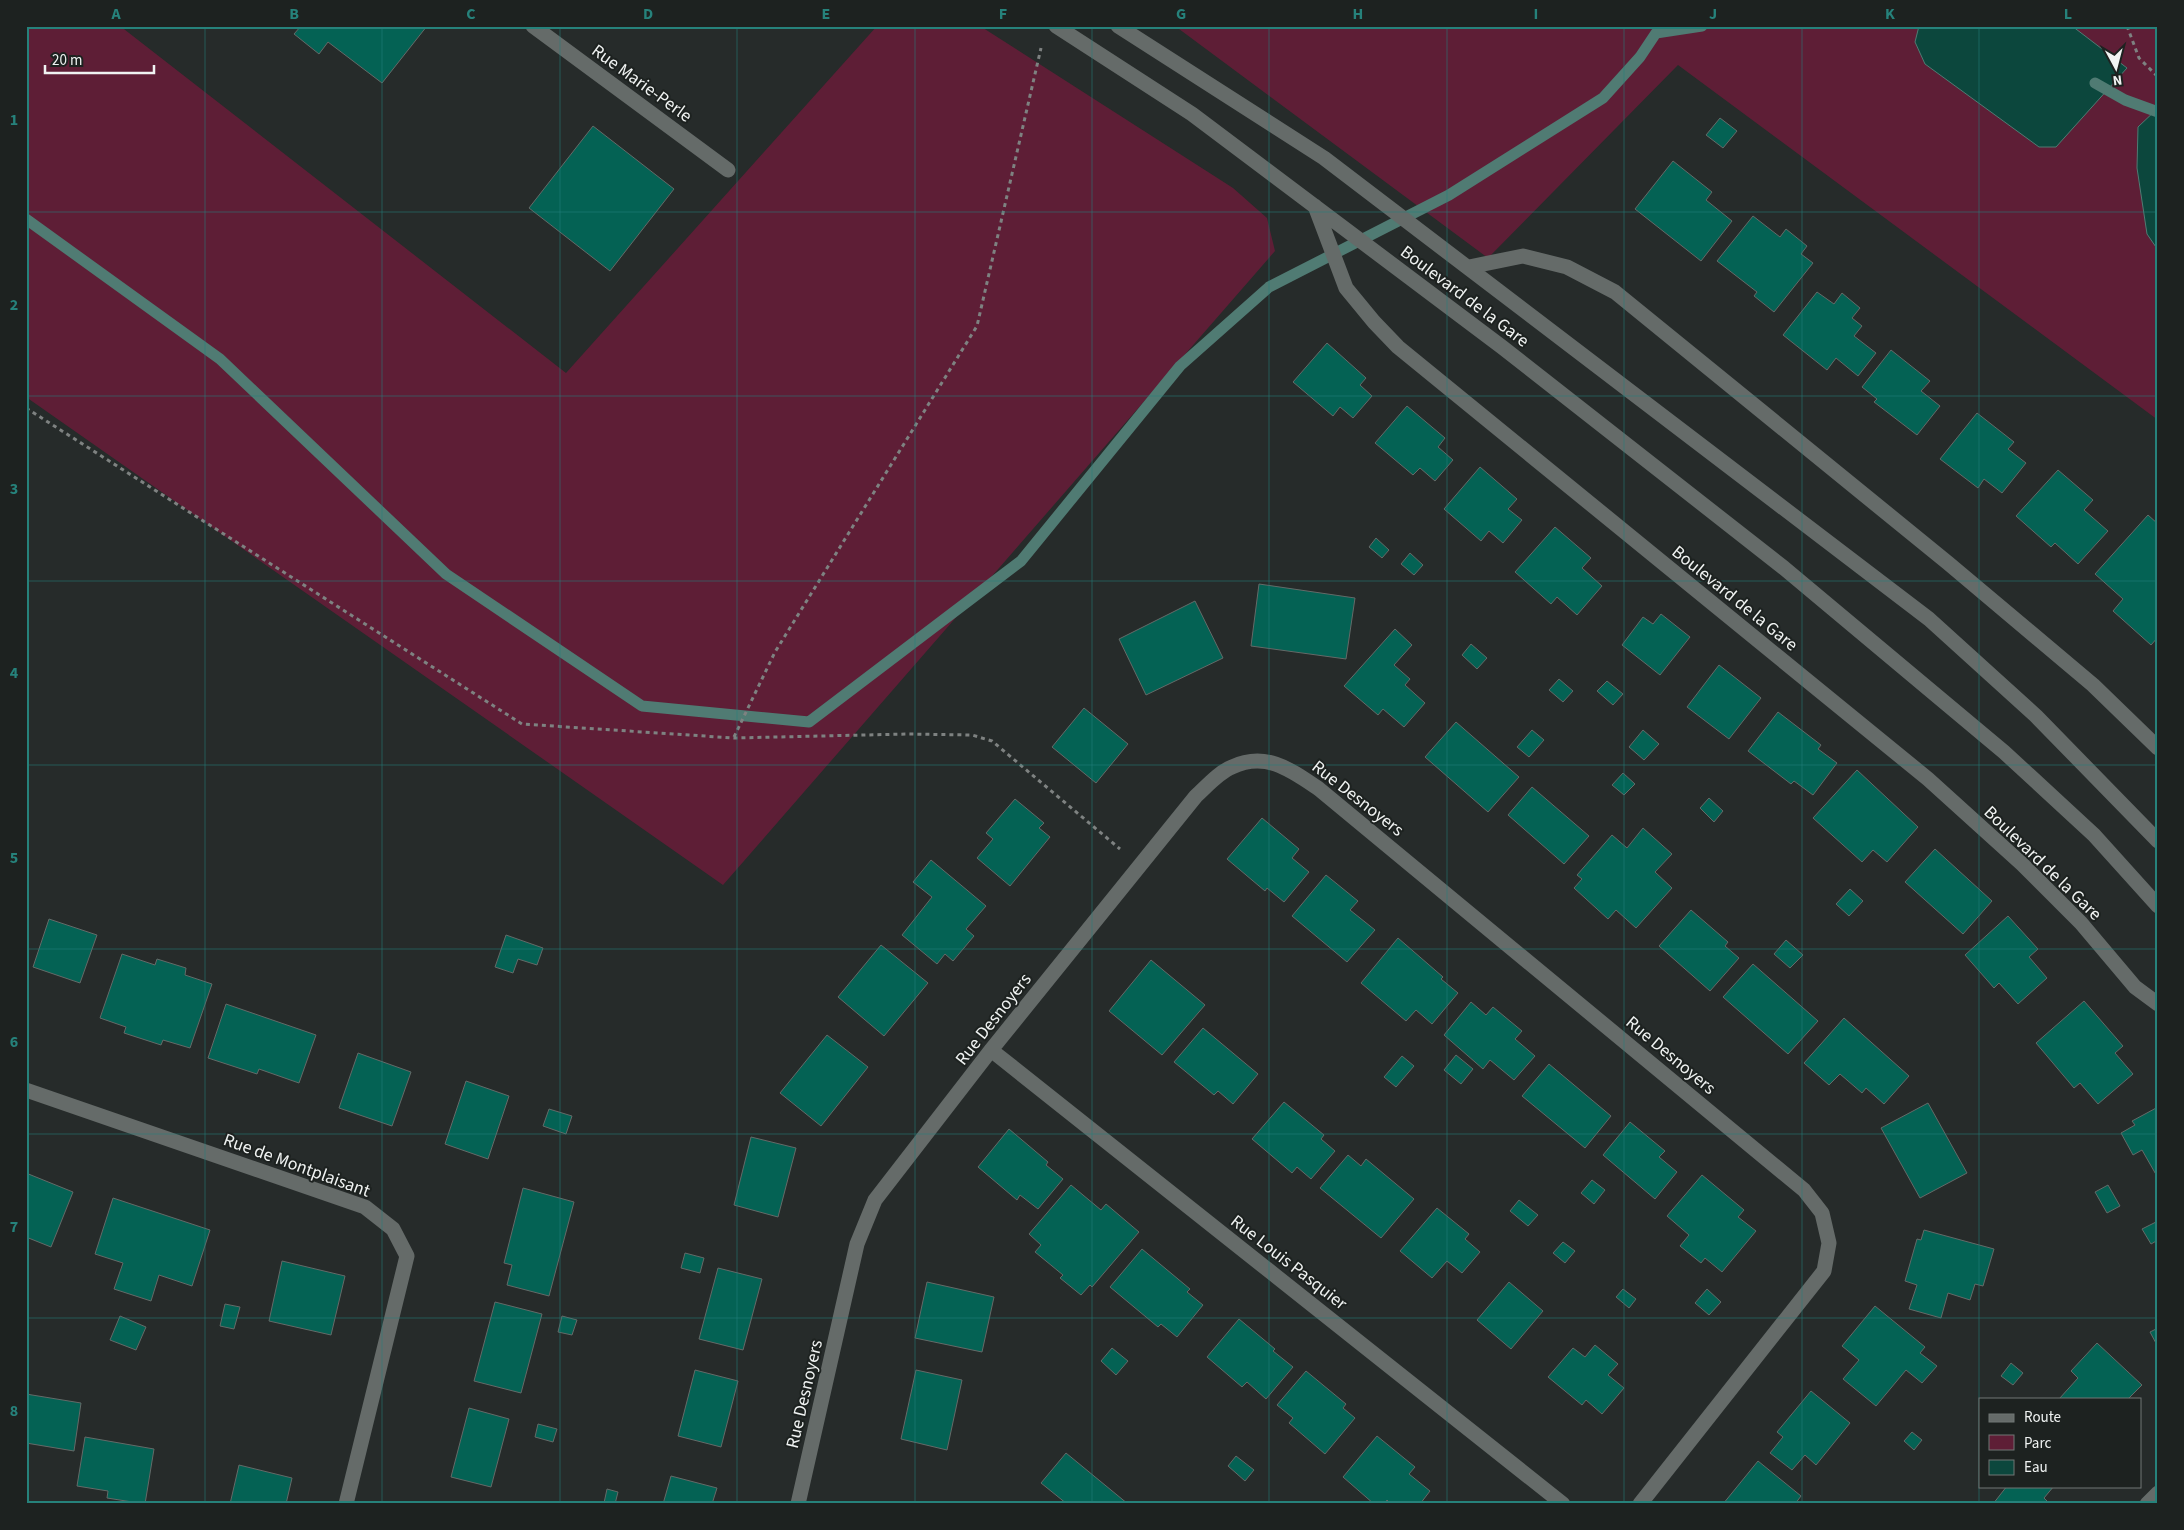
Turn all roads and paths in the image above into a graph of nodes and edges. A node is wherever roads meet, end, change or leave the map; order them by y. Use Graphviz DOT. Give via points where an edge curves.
graph roads {
  1 [pos="533,26"];
  2 [pos="1056,26"];
  3 [pos="1118,26"];
  4 [pos="2127,26"];
  5 [pos="1042,46"];
  6 [pos="2158,77"];
  7 [pos="728,170"];
  8 [pos="1315,206"];
  9 [pos="1469,267"];
  10 [pos="26,408"];
  11 [pos="734,737"];
  12 [pos="2158,748"];
  13 [pos="2158,841"];
  14 [pos="1139,865"];
  15 [pos="2158,906"];
  16 [pos="2158,1004"];
  17 [pos="992,1050"];
  18 [pos="26,1090"];
  19 [pos="2158,1493"];
  20 [pos="346,1504"];
  21 [pos="798,1504"];
  22 [pos="1563,1504"];
  23 [pos="1640,1504"];
  24 [pos="2147,1504"];
  1 -- 7 [label="street, Rue Marie-Perle"];
  2 -- 8 [label="street, Boulevard de la Gare" via="1192,114"];
  3 -- 9 [label="street, Boulevard de la Gare" via="1324,158"];
  4 -- 6 [label="path" via="2139,58"];
  5 -- 11 [label="path" via="977,326 775,652"];
  8 -- 15 [label="street, Boulevard de la Gare" via="1502,347 1784,568 2004,752 2094,835"];
  8 -- 16 [label="street, Boulevard de la Gare" via="1346,288 1398,347 1928,779 2022,864 2081,923 2135,987"];
  9 -- 12 [label="street, Boulevard de la Gare" via="1523,256 1567,268 1615,292 1986,595 2093,685"];
  9 -- 13 [label="street, Boulevard de la Gare" via="1929,619 2036,716"];
  10 -- 11 [label="path" via="522,724"];
  11 -- 14 [label="path" via="908,734 972,735 992,741"];
  14 -- 17 [label="street, Rue Desnoyers"];
  14 -- 23 [label="street, Rue Desnoyers" via="1196,796 1230,767 1256,759 1291,769 1804,1190 1822,1213 1829,1243 1824,1271"];
  17 -- 21 [label="street, Rue Desnoyers" via="876,1200 856,1244"];
  17 -- 22 [label="street, Rue Louis Pasquier"];
  18 -- 20 [label="street, Rue de Montplaisant" via="364,1207 393,1229 407,1256"];
  19 -- 24 [label="street"];
}
